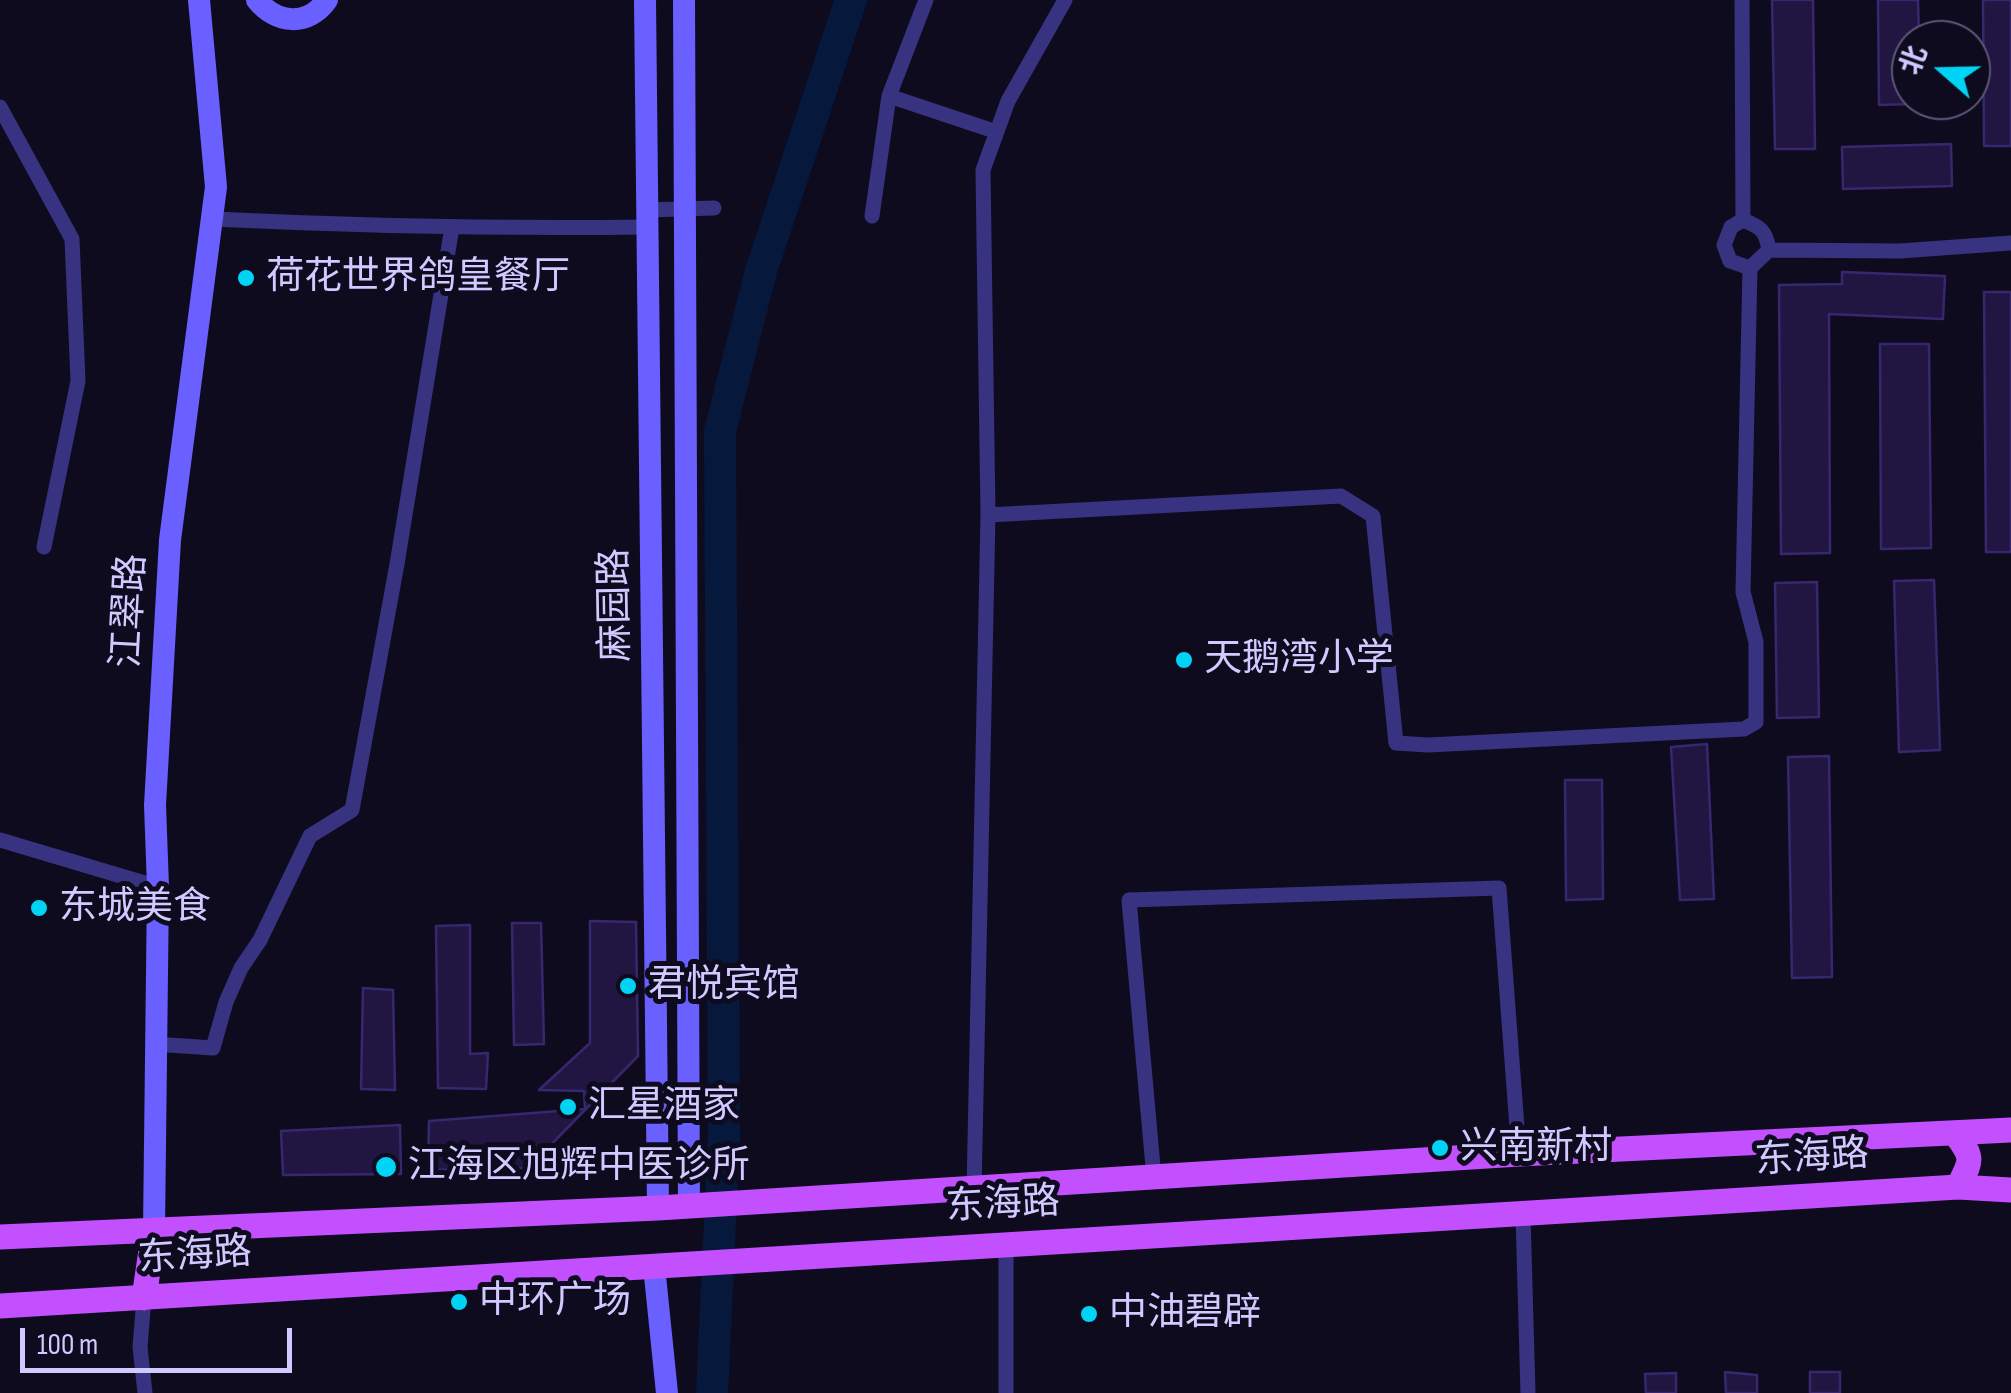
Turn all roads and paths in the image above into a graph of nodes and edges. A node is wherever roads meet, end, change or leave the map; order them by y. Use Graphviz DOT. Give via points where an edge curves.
graph roads {
  1 [pos="198,0"];
  2 [pos="258,0"];
  3 [pos="326,0"];
  4 [pos="645,0"];
  5 [pos="684,0"];
  6 [pos="926,0"];
  7 [pos="1065,0"];
  8 [pos="1742,0"];
  9 [pos="889,96"];
  10 [pos="0,107"];
  11 [pos="996,132"];
  12 [pos="686,208"];
  13 [pos="714,208"];
  14 [pos="872,216"];
  15 [pos="647,218"];
  16 [pos="213,220"];
  17 [pos="1743,220"];
  18 [pos="452,227"];
  19 [pos="2011,244"];
  20 [pos="1769,250"];
  21 [pos="1750,268"];
  22 [pos="988,515"];
  23 [pos="44,547"];
  24 [pos="0,840"];
  25 [pos="158,888"];
  26 [pos="154,1044"];
  27 [pos="2011,1130"];
  28 [pos="1954,1133"];
  29 [pos="1520,1154"];
  30 [pos="1154,1178"];
  31 [pos="1958,1187"];
  32 [pos="974,1190"];
  33 [pos="2011,1190"];
  34 [pos="689,1206"];
  35 [pos="658,1208"];
  36 [pos="1523,1216"];
  37 [pos="154,1230"];
  38 [pos="0,1237"];
  39 [pos="1006,1243"];
  40 [pos="654,1266"];
  41 [pos="144,1298"];
  42 [pos="0,1306"];
  43 [pos="145,1393"];
  44 [pos="666,1393"];
  45 [pos="1006,1393"];
  46 [pos="1528,1393"];
  1 -- 16 [label="street, 江翠路" via="216,187"];
  2 -- 3 [label="street" via="288,20 312,15"];
  4 -- 15 [label="street, 麻园路"];
  5 -- 12 [label="street, 麻园路"];
  6 -- 9 [label="street"];
  7 -- 11 [label="street"];
  8 -- 17 [label="street"];
  9 -- 11 [label="street"];
  9 -- 14 [label="street"];
  10 -- 23 [label="street" via="72,239 78,381"];
  11 -- 22 [label="street" via="983,170"];
  12 -- 13 [label="street"];
  12 -- 15 [label="street"];
  12 -- 34 [label="street, 麻园路"];
  15 -- 18 [label="street"];
  15 -- 35 [label="street, 麻园路"];
  16 -- 18 [label="street"];
  16 -- 25 [label="street, 江翠路" via="170,540 154,805"];
  17 -- 20 [label="street" via="1766,234"];
  17 -- 21 [label="street" via="1731,227 1724,245 1730,261"];
  18 -- 26 [label="street" via="352,810 310,836 233,985 213,1048"];
  19 -- 20 [label="street"];
  20 -- 21 [label="street"];
  21 -- 22 [label="street" via="1744,592 1756,642 1756,722 1744,729 1396,743 1374,516 1342,496"];
  22 -- 32 [label="street"];
  24 -- 25 [label="street"];
  25 -- 26 [label="street, 江翠路"];
  26 -- 37 [label="street, 江翠路"];
  27 -- 28 [label="main road, 东海路"];
  28 -- 29 [label="main road, 东海路"];
  28 -- 31 [label="main road" via="1970,1154"];
  29 -- 30 [label="main road, 东海路"];
  29 -- 30 [label="street" via="1499,888 1129,900"];
  30 -- 32 [label="main road, 东海路"];
  31 -- 33 [label="main road, 东海路"];
  31 -- 36 [label="main road, 东海路"];
  32 -- 34 [label="main road, 东海路"];
  34 -- 35 [label="main road, 东海路"];
  35 -- 37 [label="main road, 东海路"];
  36 -- 39 [label="main road, 东海路"];
  36 -- 46 [label="street"];
  37 -- 38 [label="main road, 东海路"];
  37 -- 41 [label="main road"];
  39 -- 40 [label="main road, 东海路"];
  39 -- 45 [label="street"];
  40 -- 41 [label="main road, 东海路"];
  40 -- 44 [label="street"];
  41 -- 42 [label="main road, 东海路"];
  41 -- 43 [label="street"];
}
